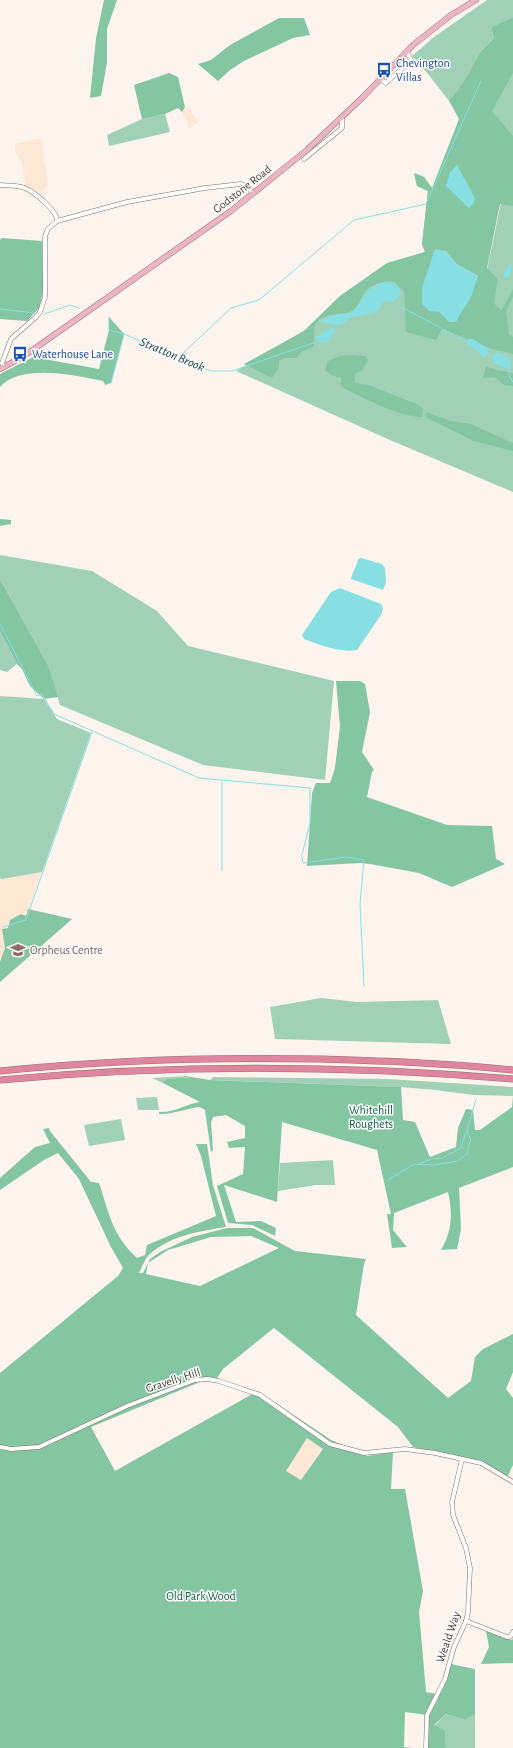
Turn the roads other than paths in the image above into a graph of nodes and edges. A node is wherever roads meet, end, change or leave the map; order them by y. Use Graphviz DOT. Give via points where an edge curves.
graph roads {
  1 [pos="476,0"];
  2 [pos="407,52"];
  3 [pos="380,79"];
  4 [pos="342,117"];
  5 [pos="313,144"];
  6 [pos="316,150"];
  7 [pos="304,158"];
  8 [pos="0,186"];
  9 [pos="253,193"];
  10 [pos="57,221"];
  11 [pos="2,368"];
  12 [pos="513,1070"];
  13 [pos="0,1071"];
  14 [pos="513,1079"];
  15 [pos="0,1080"];
  16 [pos="0,1447"];
  17 [pos="462,1459"];
  18 [pos="513,1482"];
  19 [pos="466,1622"];
  20 [pos="513,1632"];
  21 [pos="426,1748"];
  1 -- 2 [label="main road, Godstone Road" via="451,15"];
  2 -- 3 [label="main road, Godstone Road"];
  2 -- 3 [label="street" via="411,60 386,83"];
  3 -- 4 [label="main road, Godstone Road"];
  4 -- 5 [label="main road, Godstone Road"];
  4 -- 6 [label="street" via="342,128"];
  5 -- 6 [label="street"];
  5 -- 9 [label="main road, Godstone Road"];
  6 -- 7 [label="street"];
  8 -- 10 [label="street" via="24,188 45,203"];
  9 -- 10 [label="street" via="241,184 205,188 127,202"];
  9 -- 11 [label="main road, Godstone Road" via="57,334"];
  10 -- 11 [label="street" via="48,229 45,236 43,305 36,317 11,339"];
  12 -- 13 [label="highway" via="411,1062 289,1059 163,1060"];
  14 -- 15 [label="highway" via="367,1070 262,1068 130,1071"];
  16 -- 17 [label="street, Gravelly Hill" via="24,1450 39,1447 127,1406 195,1380 208,1379 260,1395 330,1444 340,1448 364,1453 405,1449"];
  17 -- 18 [label="street, Gravelly Hill" via="481,1463"];
  17 -- 19 [label="street, Weald Way" via="452,1502 453,1515 466,1548 470,1568"];
  19 -- 20 [label="street" via="507,1638"];
  19 -- 21 [label="street, Weald Way" via="445,1679 427,1715"];
}
